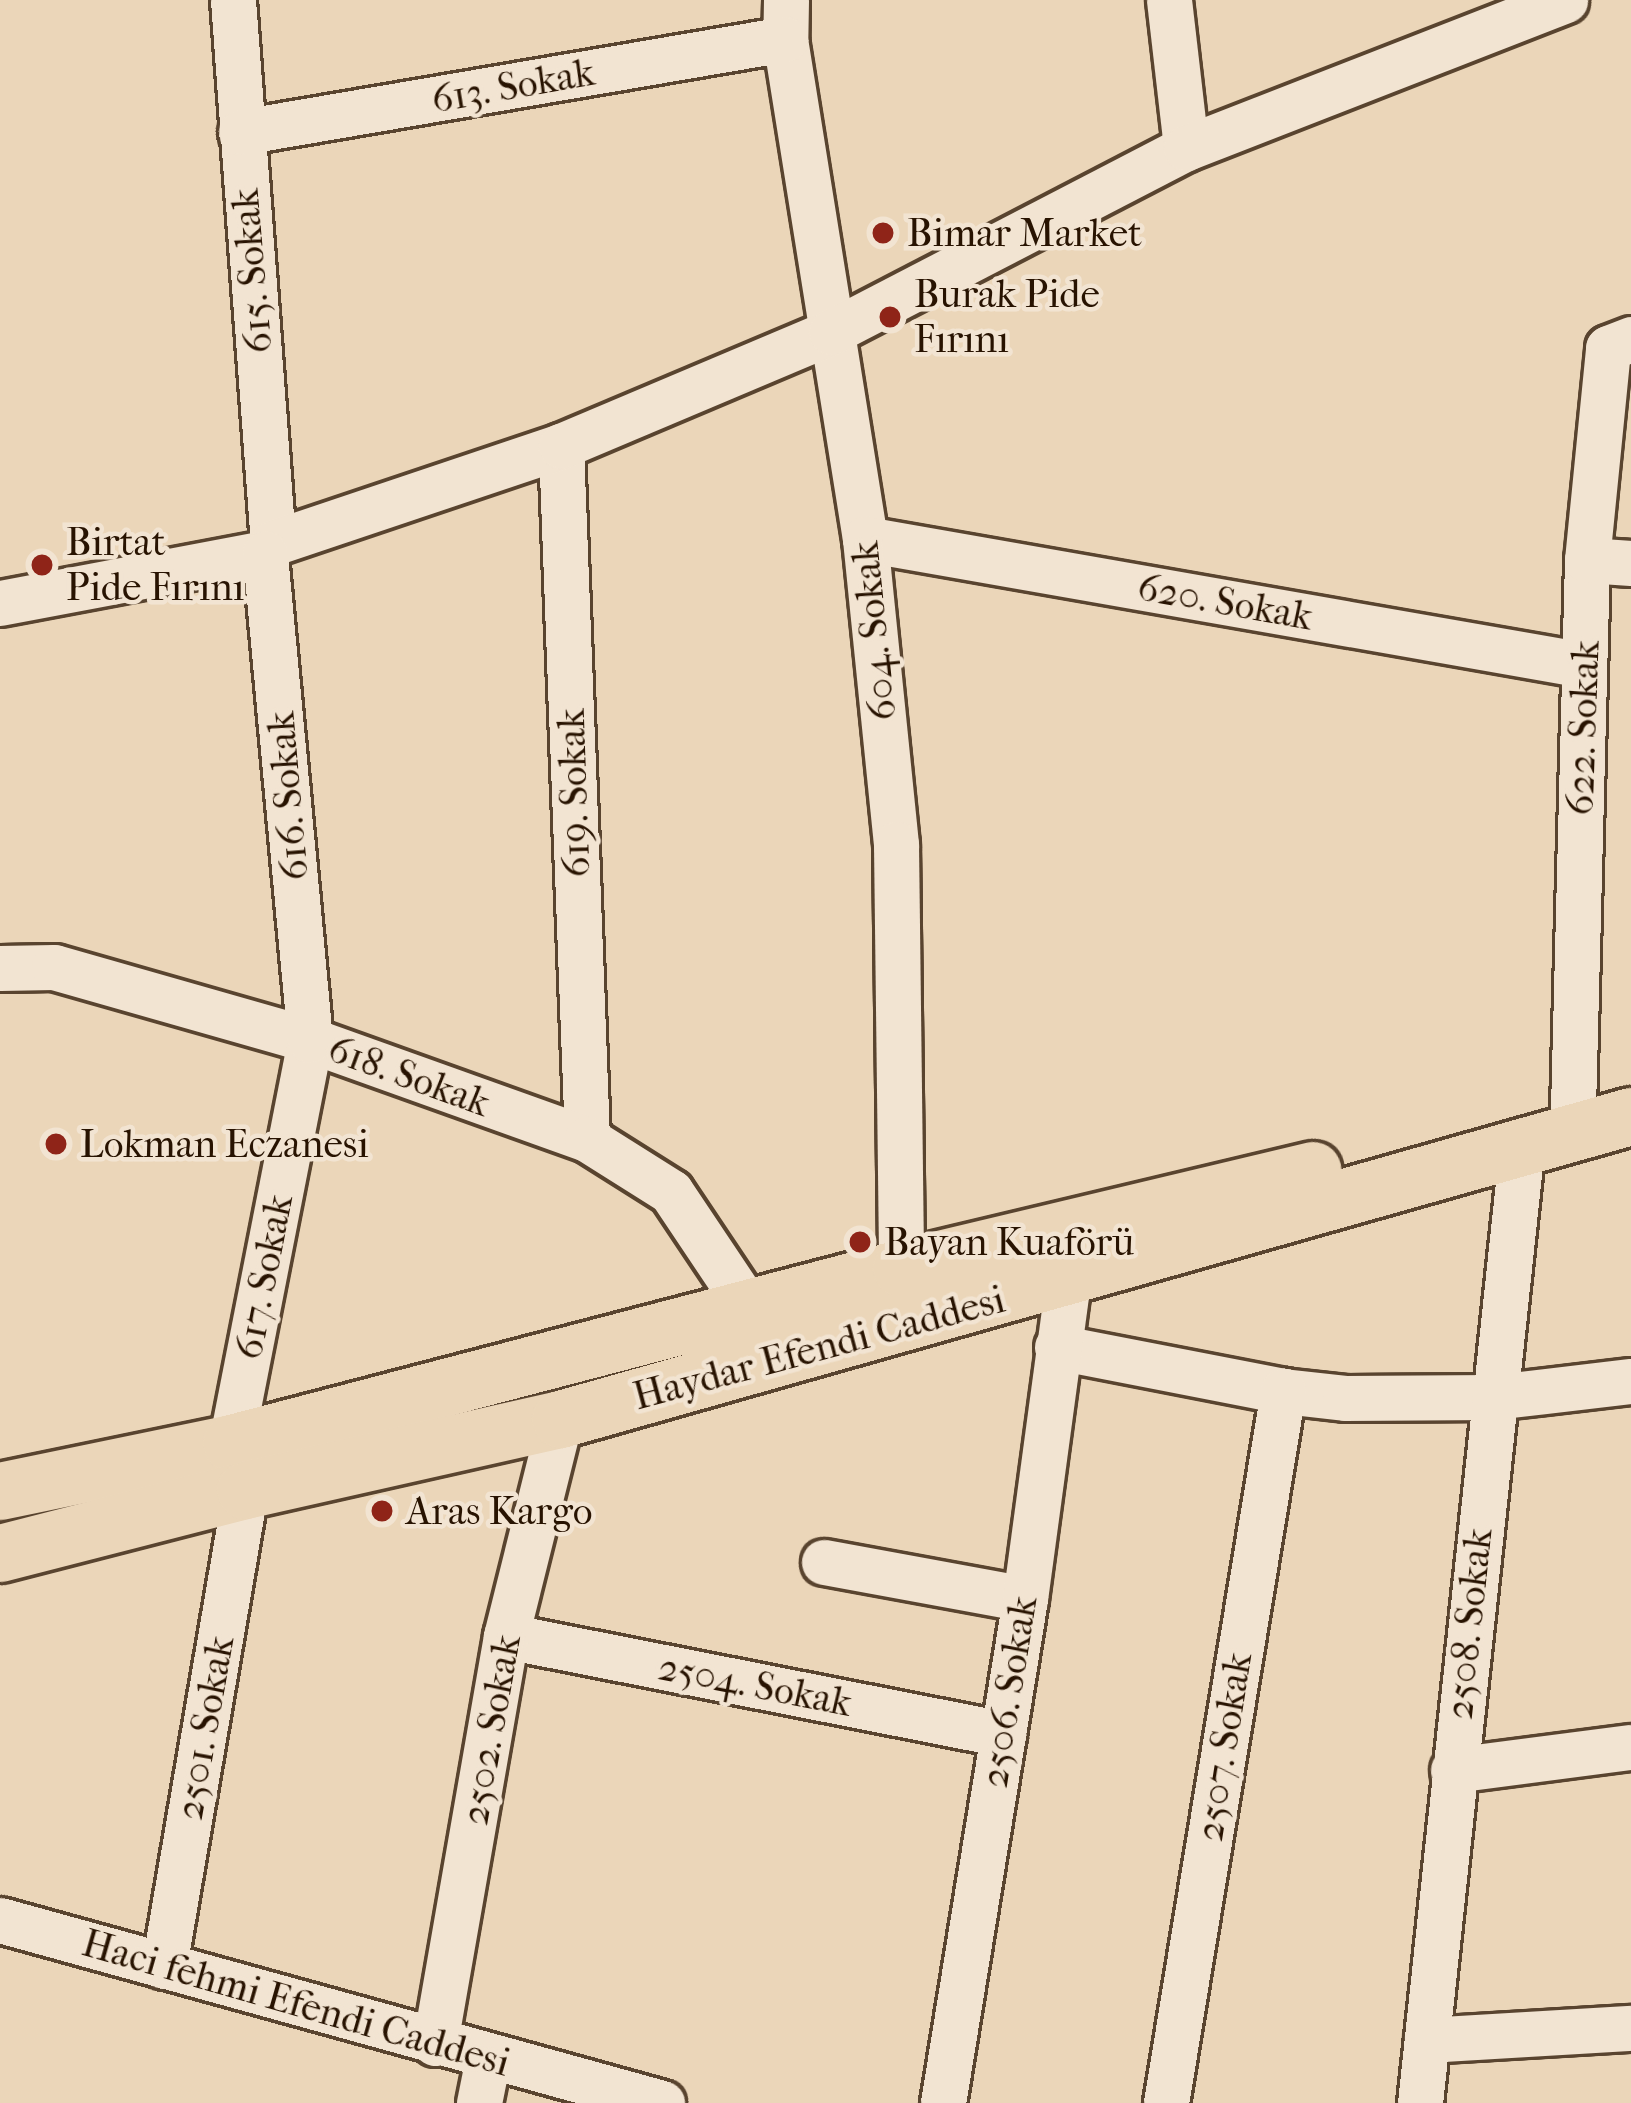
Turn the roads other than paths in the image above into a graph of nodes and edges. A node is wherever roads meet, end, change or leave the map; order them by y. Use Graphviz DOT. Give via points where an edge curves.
graph roads {
  1 [pos="233,0"];
  2 [pos="1169,0"];
  3 [pos="1565,0"];
  4 [pos="786,20"];
  5 [pos="241,132"];
  6 [pos="1186,148"];
  7 [pos="831,332"];
  8 [pos="1620,343"];
  9 [pos="561,446"];
  10 [pos="865,539"];
  11 [pos="269,548"];
  12 [pos="1609,562"];
  13 [pos="0,603"];
  14 [pos="1584,665"];
  15 [pos="0,968"];
  16 [pos="310,1040"];
  17 [pos="1631,1091"];
  18 [pos="1573,1109"];
  19 [pos="1631,1116"];
  20 [pos="586,1139"];
  21 [pos="1522,1146"];
  22 [pos="901,1268"];
  23 [pos="1068,1280"];
  24 [pos="748,1307"];
  25 [pos="1057,1347"];
  26 [pos="1631,1381"];
  27 [pos="1283,1391"];
  28 [pos="1494,1397"];
  29 [pos="560,1419"];
  30 [pos="238,1466"];
  31 [pos="0,1490"];
  32 [pos="0,1553"];
  33 [pos="824,1562"];
  34 [pos="1025,1599"];
  35 [pos="506,1636"];
  36 [pos="1003,1733"];
  37 [pos="1631,1747"];
  38 [pos="1453,1770"];
  39 [pos="0,1920"];
  40 [pos="164,1966"];
  41 [pos="1631,2027"];
  42 [pos="1427,2040"];
  43 [pos="435,2043"];
  44 [pos="488,2058"];
  45 [pos="479,2103"];
  46 [pos="662,2103"];
  47 [pos="943,2103"];
  48 [pos="1166,2103"];
  49 [pos="1420,2103"];
  1 -- 5 [label="street, 615. Sokak"];
  2 -- 6 [label="street"];
  3 -- 6 [label="street"];
  4 -- 5 [label="street, 613. Sokak"];
  4 -- 7 [label="street, 604. Sokak"];
  5 -- 11 [label="street, 615. Sokak"];
  6 -- 7 [label="street"];
  7 -- 9 [label="street"];
  7 -- 10 [label="street, 604. Sokak"];
  8 -- 12 [label="street, 622. Sokak"];
  9 -- 11 [label="street"];
  9 -- 20 [label="street, 619. Sokak"];
  10 -- 14 [label="street, 620. Sokak"];
  10 -- 22 [label="street, 604. Sokak" via="896,844"];
  11 -- 13 [label="street"];
  11 -- 16 [label="street, 616. Sokak"];
  12 -- 14 [label="street, 622. Sokak"];
  14 -- 18 [label="street, 622. Sokak"];
  15 -- 16 [label="street, 618. Sokak" via="54,967"];
  16 -- 20 [label="street, 618. Sokak"];
  16 -- 30 [label="street, 617. Sokak"];
  17 -- 18 [label="main road, Haydar Efendi Caddesi"];
  18 -- 22 [label="main road, Haydar Efendi Caddesi"];
  19 -- 21 [label="main road, Haydar Efendi Caddesi"];
  20 -- 24 [label="street, 618. Sokak" via="671,1192"];
  21 -- 23 [label="main road, Haydar Efendi Caddesi"];
  21 -- 28 [label="street, 2508. Sokak"];
  22 -- 24 [label="main road, Haydar Efendi Caddesi"];
  23 -- 25 [label="street, 2506. Sokak"];
  23 -- 29 [label="main road, Haydar Efendi Caddesi"];
  24 -- 30 [label="main road, Haydar Efendi Caddesi"];
  25 -- 27 [label="street"];
  25 -- 34 [label="street, 2506. Sokak"];
  26 -- 28 [label="street"];
  27 -- 28 [label="street"];
  27 -- 48 [label="street, 2507. Sokak"];
  28 -- 38 [label="street, 2508. Sokak"];
  29 -- 30 [label="main road, Haydar Efendi Caddesi"];
  29 -- 35 [label="street, 2502. Sokak"];
  30 -- 31 [label="main road, Haydar Efendi Caddesi"];
  30 -- 32 [label="main road, Haydar Efendi Caddesi"];
  30 -- 40 [label="street, 2501. Sokak"];
  33 -- 34 [label="street"];
  34 -- 36 [label="street, 2506. Sokak"];
  35 -- 36 [label="street, 2504. Sokak"];
  35 -- 43 [label="street, 2502. Sokak"];
  36 -- 47 [label="street, 2506. Sokak"];
  37 -- 38 [label="street"];
  38 -- 42 [label="street, 2508. Sokak"];
  39 -- 40 [label="street, Haci fehmi Efendi Caddesi"];
  40 -- 43 [label="street, Haci fehmi Efendi Caddesi"];
  41 -- 42 [label="street"];
  42 -- 49 [label="street, 2508. Sokak"];
  43 -- 44 [label="street, Haci fehmi Efendi Caddesi"];
  44 -- 45 [label="street"];
  44 -- 46 [label="street, Haci fehmi Efendi Caddesi"];
}
